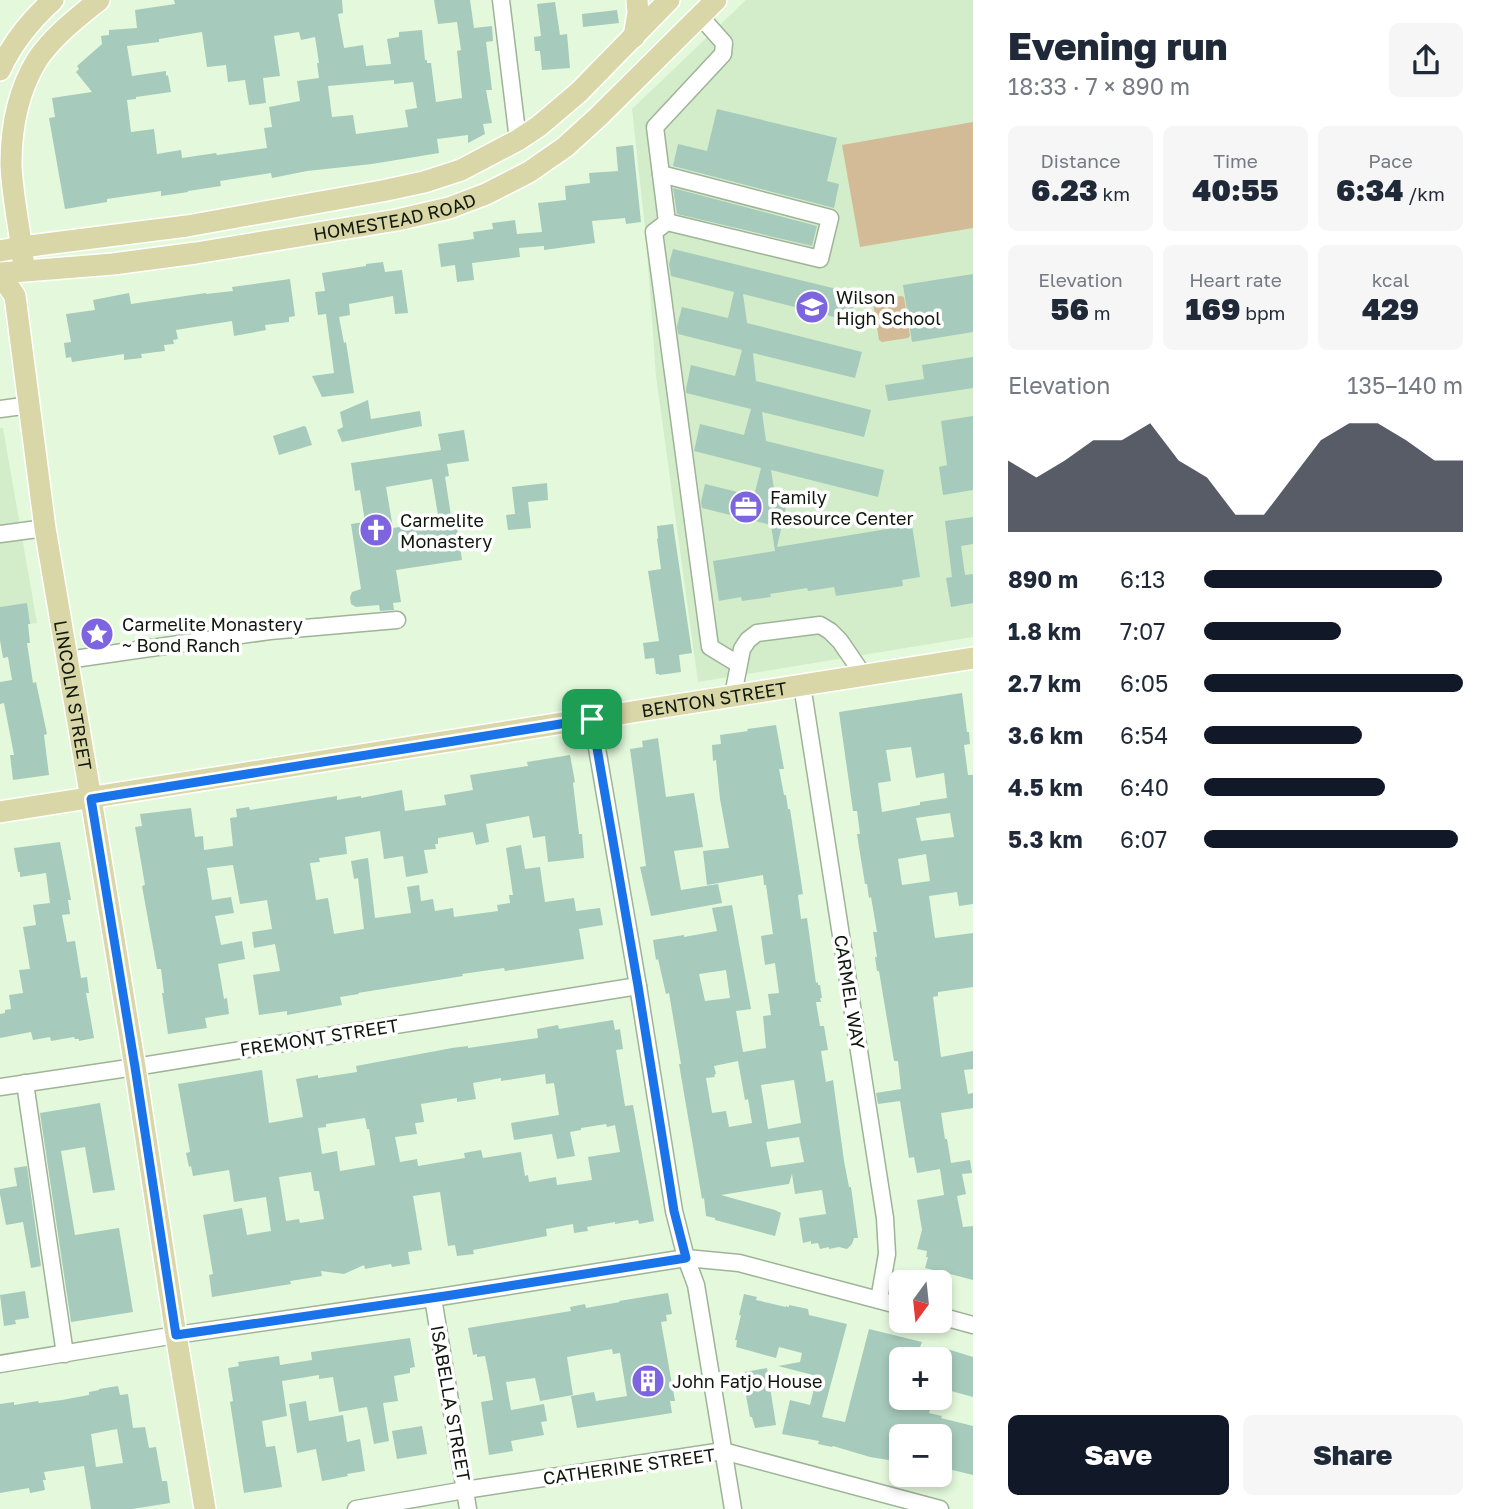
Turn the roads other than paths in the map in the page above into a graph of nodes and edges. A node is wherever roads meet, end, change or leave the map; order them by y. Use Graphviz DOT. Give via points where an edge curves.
graph roads {
  1 [pos="53,0"];
  2 [pos="99,0"];
  3 [pos="501,0"];
  4 [pos="637,0"];
  5 [pos="669,0"];
  6 [pos="716,0"];
  7 [pos="692,8"];
  8 [pos="634,37"];
  9 [pos="2,55"];
  10 [pos="518,141"];
  11 [pos="661,174"];
  12 [pos="667,222"];
  13 [pos="22,247"];
  14 [pos="0,251"];
  15 [pos="24,271"];
  16 [pos="0,273"];
  17 [pos="15,296"];
  18 [pos="30,405"];
  19 [pos="0,409"];
  20 [pos="45,528"];
  21 [pos="0,534"];
  22 [pos="397,620"];
  23 [pos="973,658"];
  24 [pos="67,660"];
  25 [pos="738,664"];
  26 [pos="864,676"];
  27 [pos="802,685"];
  28 [pos="733,695"];
  29 [pos="592,719"];
  30 [pos="91,799"];
  31 [pos="0,813"];
  32 [pos="638,986"];
  33 [pos="135,1067"];
  34 [pos="25,1083"];
  35 [pos="0,1087"];
  36 [pos="686,1258"];
  37 [pos="433,1298"];
  38 [pos="879,1300"];
  39 [pos="889,1303"];
  40 [pos="952,1319"];
  41 [pos="973,1325"];
  42 [pos="176,1335"];
  43 [pos="65,1354"];
  44 [pos="0,1364"];
  45 [pos="723,1451"];
  46 [pos="465,1490"];
  47 [pos="205,1509"];
  48 [pos="356,1509"];
  49 [pos="468,1509"];
  50 [pos="733,1509"];
  51 [pos="940,1509"];
  1 -- 9 [label="main road"];
  2 -- 13 [label="main road" via="37,61 16,111 11,166"];
  3 -- 10 [label="street"];
  4 -- 8 [label="main road"];
  5 -- 8 [label="main road, HOMESTEAD ROAD"];
  6 -- 7 [label="main road, HOMESTEAD ROAD"];
  7 -- 11 [label="street" via="725,48 655,127"];
  7 -- 15 [label="main road, HOMESTEAD ROAD" via="598,117 565,147 486,194 397,220 196,253"];
  8 -- 10 [label="main road, HOMESTEAD ROAD" via="579,92"];
  10 -- 13 [label="main road, HOMESTEAD ROAD" via="461,170 382,191 187,226"];
  11 -- 12 [label="street"];
  11 -- 12 [label="street" via="830,218 820,259"];
  12 -- 25 [label="street" via="654,232 710,647"];
  13 -- 14 [label="main road, HOMESTEAD ROAD"];
  13 -- 15 [label="main road"];
  15 -- 16 [label="main road, HOMESTEAD ROAD"];
  15 -- 17 [label="main road, LINCOLN STREET"];
  16 -- 17 [label="main road, LINCOLN STREET"];
  17 -- 18 [label="main road, LINCOLN STREET"];
  18 -- 19 [label="street"];
  18 -- 20 [label="main road, LINCOLN STREET"];
  20 -- 21 [label="street"];
  20 -- 24 [label="main road, LINCOLN STREET"];
  22 -- 24 [label="street" via="270,631"];
  23 -- 26 [label="main road, BENTON STREET"];
  24 -- 30 [label="main road, LINCOLN STREET"];
  25 -- 26 [label="street" via="748,639 757,633 820,625 840,641"];
  25 -- 28 [label="street"];
  26 -- 27 [label="main road, BENTON STREET"];
  27 -- 28 [label="main road, BENTON STREET"];
  27 -- 38 [label="street, CARMEL WAY" via="885,1218 887,1254"];
  28 -- 29 [label="main road, BENTON STREET"];
  29 -- 30 [label="main road, BENTON STREET"];
  29 -- 32 [label="street"];
  30 -- 31 [label="main road, BENTON STREET"];
  30 -- 33 [label="main road, LINCOLN STREET"];
  32 -- 33 [label="street, FREMONT STREET"];
  32 -- 36 [label="street" via="674,1211"];
  33 -- 34 [label="street, FREMONT STREET"];
  33 -- 42 [label="main road, LINCOLN STREET"];
  34 -- 35 [label="street, FREMONT STREET"];
  34 -- 43 [label="street"];
  36 -- 37 [label="street"];
  36 -- 38 [label="street" via="739,1263"];
  36 -- 45 [label="street" via="696,1286"];
  37 -- 42 [label="street"];
  37 -- 46 [label="street, ISABELLA STREET"];
  38 -- 39 [label="street"];
  40 -- 41 [label="street"];
  42 -- 43 [label="street"];
  42 -- 47 [label="main road, LINCOLN STREET"];
  43 -- 44 [label="street"];
  45 -- 46 [label="street, CATHERINE STREET"];
  45 -- 50 [label="street"];
  45 -- 51 [label="street, CATHERINE STREET"];
  46 -- 48 [label="street, CATHERINE STREET"];
  46 -- 49 [label="street, ISABELLA STREET"];
}
